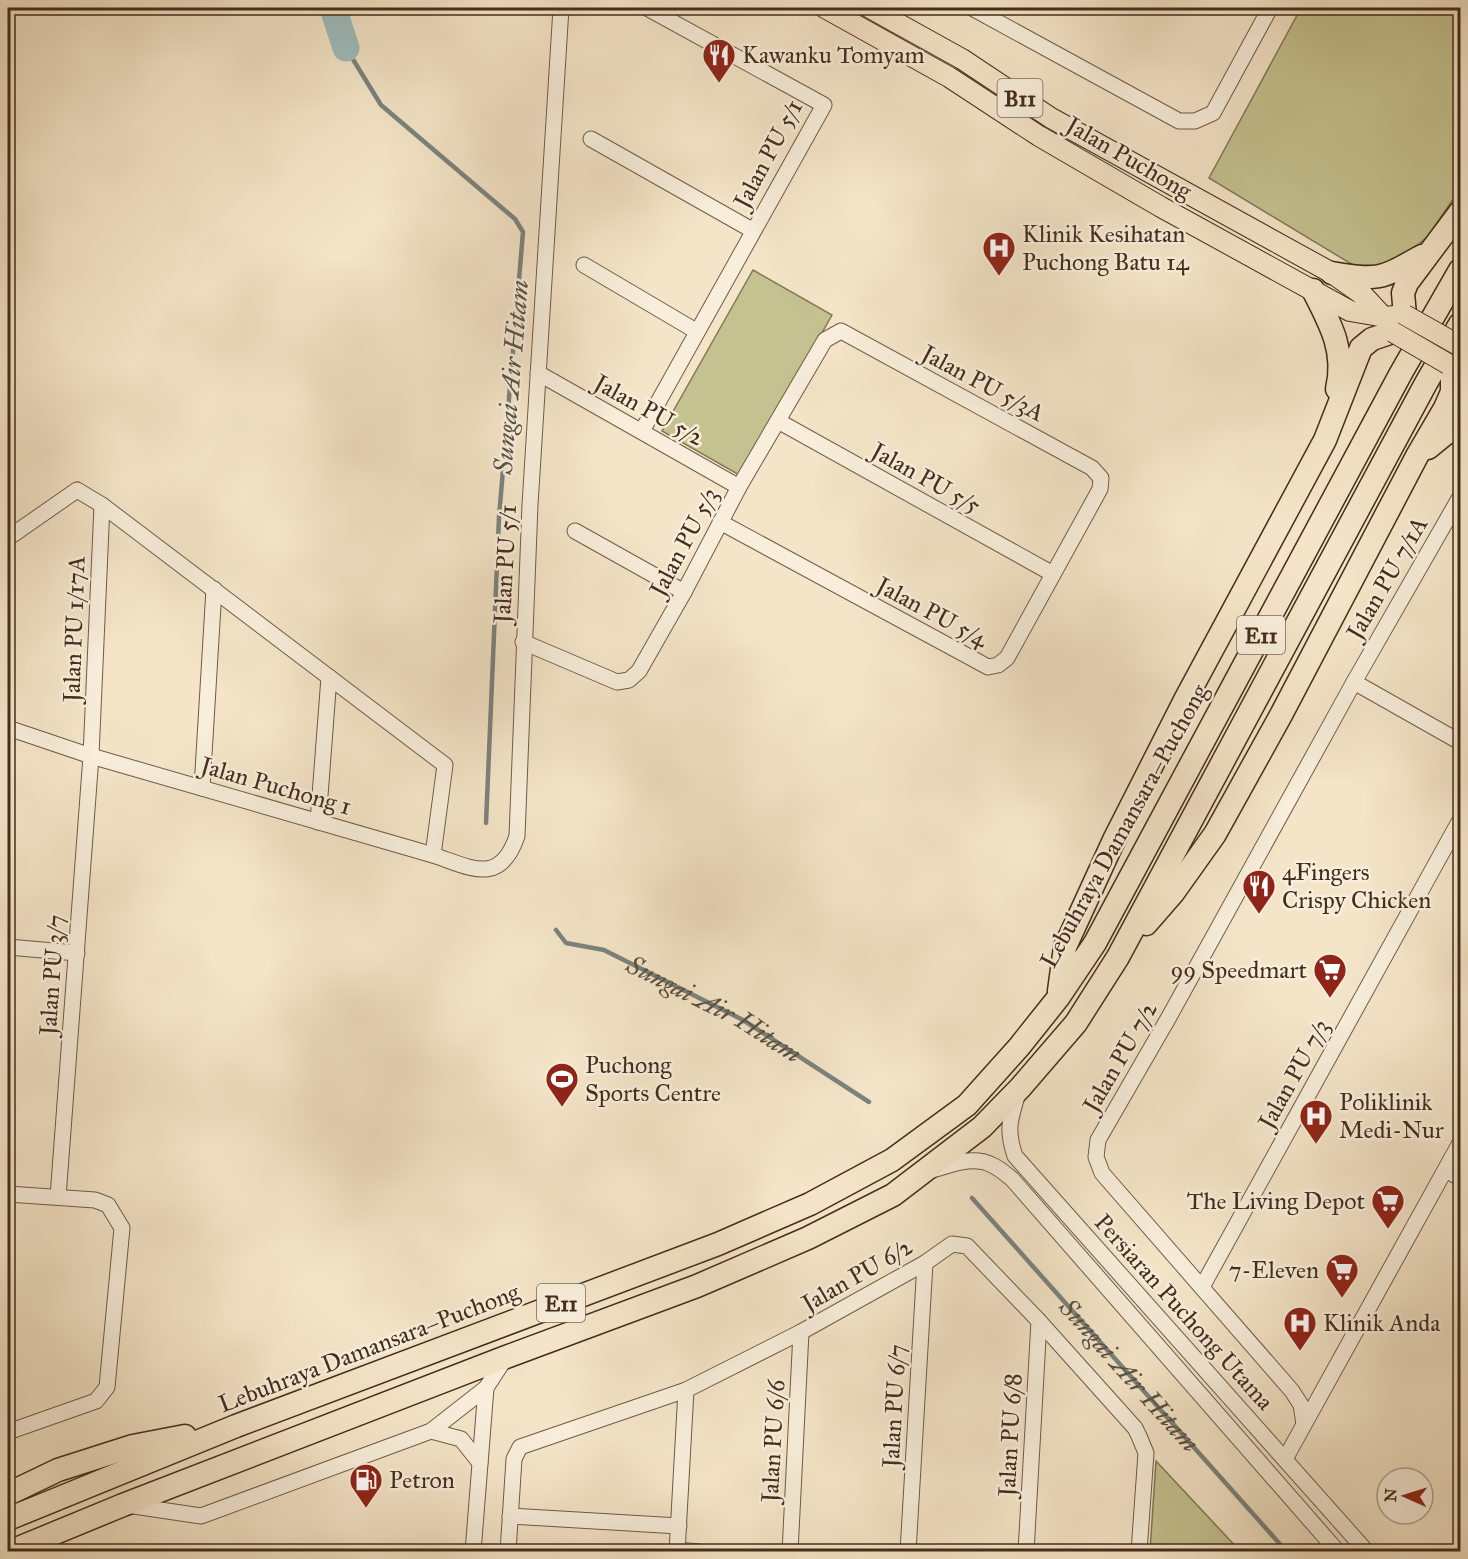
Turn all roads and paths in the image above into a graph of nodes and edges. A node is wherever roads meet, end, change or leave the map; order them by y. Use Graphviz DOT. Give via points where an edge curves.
graph roads {
  1 [pos="561,8"];
  2 [pos="647,8"];
  3 [pos="825,8"];
  4 [pos="870,8"];
  5 [pos="972,8"];
  6 [pos="1270,8"];
  7 [pos="591,139"];
  8 [pos="1461,212"];
  9 [pos="752,230"];
  10 [pos="1431,251"];
  11 [pos="584,265"];
  12 [pos="1461,270"];
  13 [pos="1332,273"];
  14 [pos="1313,290"];
  15 [pos="1394,321"];
  16 [pos="696,331"];
  17 [pos="840,331"];
  18 [pos="1458,349"];
  19 [pos="538,373"];
  20 [pos="778,421"];
  21 [pos="1461,422"];
  22 [pos="642,431"];
  23 [pos="1325,440"];
  24 [pos="1417,456"];
  25 [pos="1101,478"];
  26 [pos="739,487"];
  27 [pos="1461,497"];
  28 [pos="102,505"];
  29 [pos="720,522"];
  30 [pos="574,531"];
  31 [pos="8,538"];
  32 [pos="1053,574"];
  33 [pos="214,589"];
  34 [pos="684,592"];
  35 [pos="523,642"];
  36 [pos="329,677"];
  37 [pos="1354,682"];
  38 [pos="8,728"];
  39 [pos="1461,742"];
  40 [pos="92,756"];
  41 [pos="202,788"];
  42 [pos="1461,820"];
  43 [pos="318,822"];
  44 [pos="517,836"];
  45 [pos="433,855"];
  46 [pos="8,947"];
  47 [pos="77,953"];
  48 [pos="1118,957"];
  49 [pos="1058,998"];
  50 [pos="1020,1088"];
  51 [pos="1461,1143"];
  52 [pos="1446,1170"];
  53 [pos="921,1174"];
  54 [pos="1461,1178"];
  55 [pos="8,1194"];
  56 [pos="58,1197"];
  57 [pos="925,1263"];
  58 [pos="1202,1287"];
  59 [pos="1039,1321"];
  60 [pos="801,1332"];
  61 [pos="506,1357"];
  62 [pos="486,1388"];
  63 [pos="686,1390"];
  64 [pos="1292,1390"];
  65 [pos="1323,1391"];
  66 [pos="1304,1424"];
  67 [pos="236,1426"];
  68 [pos="431,1431"];
  69 [pos="8,1432"];
  70 [pos="1285,1459"];
  71 [pos="480,1463"];
  72 [pos="8,1494"];
  73 [pos="123,1505"];
  74 [pos="510,1516"];
  75 [pos="8,1519"];
  76 [pos="679,1526"];
  77 [pos="9,1551"];
  78 [pos="473,1551"];
  79 [pos="508,1551"];
  80 [pos="677,1551"];
  81 [pos="699,1551"];
  82 [pos="790,1551"];
  83 [pos="908,1551"];
  84 [pos="1026,1551"];
  85 [pos="1139,1551"];
  86 [pos="1338,1551"];
  87 [pos="1366,1551"];
  1 -- 19 [label="street, Jalan PU 5/1"];
  2 -- 9 [label="street, Jalan PU 5/1" via="824,105"];
  3 -- 14 [label="main road, Jalan Puchong / B11" via="949,77 1039,136 1161,207"];
  4 -- 13 [label="main road, Jalan Puchong / B11" via="962,59 1051,118"];
  5 -- 6 [label="street" via="1179,121 1195,121 1213,112"];
  7 -- 9 [label="street"];
  8 -- 10 [label="highway"];
  9 -- 16 [label="street, Jalan PU 5/1"];
  10 -- 13 [label="highway" via="1388,276 1368,279"];
  10 -- 15 [label="highway" via="1407,283"];
  11 -- 16 [label="street"];
  12 -- 49 [label="highway, Lebuhraya Damansara–Puchong / E11" via="1401,373 1095,943"];
  13 -- 15 [label="main road, Jalan Puchong / B11"];
  14 -- 15 [label="main road, Jalan Puchong / B11" via="1350,311"];
  14 -- 23 [label="highway" via="1339,349 1339,379"];
  15 -- 18 [label="main road, Jalan Puchong / B11, bridge"];
  15 -- 23 [label="highway" via="1361,348"];
  16 -- 22 [label="street, Jalan PU 5/1"];
  17 -- 20 [label="street, Jalan PU 5/3" via="825,340"];
  17 -- 25 [label="street, Jalan PU 5/3A" via="1092,468"];
  18 -- 24 [label="highway" via="1452,392"];
  18 -- 48 [label="highway, E11" via="1419,395"];
  19 -- 22 [label="street, Jalan PU 5/2"];
  19 -- 35 [label="street, Jalan PU 5/1"];
  20 -- 26 [label="street, Jalan PU 5/3"];
  20 -- 32 [label="street, Jalan PU 5/5"];
  21 -- 24 [label="highway"];
  22 -- 26 [label="street, Jalan PU 5/2"];
  23 -- 49 [label="highway" via="1114,840 1065,947"];
  24 -- 48 [label="highway" via="1215,834 1173,894"];
  25 -- 32 [label="street, Jalan PU 5/4" via="1100,489"];
  26 -- 29 [label="street, Jalan PU 5/3"];
  27 -- 37 [label="street, Jalan PU 7/1A"];
  28 -- 31 [label="street" via="77,490"];
  28 -- 33 [label="street"];
  28 -- 40 [label="street, Jalan PU 1/17A"];
  29 -- 32 [label="street, Jalan PU 5/4" via="988,667 1007,658"];
  29 -- 34 [label="street, Jalan PU 5/3"];
  30 -- 34 [label="street"];
  33 -- 36 [label="street"];
  33 -- 41 [label="street"];
  34 -- 35 [label="street, Jalan PU 5/3" via="630,680 617,682"];
  35 -- 44 [label="street, Jalan PU 5/1"];
  36 -- 43 [label="street"];
  36 -- 45 [label="street" via="445,765"];
  37 -- 39 [label="street"];
  37 -- 58 [label="street, Jalan PU 7/2" via="1098,1140 1096,1156 1102,1173"];
  38 -- 40 [label="street, Jalan Puchong 1"];
  40 -- 41 [label="street, Jalan Puchong 1"];
  40 -- 47 [label="street, Jalan PU 3/7"];
  41 -- 43 [label="street, Jalan Puchong 1"];
  42 -- 58 [label="street, Jalan PU 7/3"];
  43 -- 45 [label="street, Jalan Puchong 1"];
  44 -- 45 [label="street, Jalan Puchong 1" via="503,864 487,868 473,868"];
  46 -- 47 [label="street"];
  47 -- 56 [label="street, Jalan PU 3/7"];
  48 -- 50 [label="highway, E11" via="1076,1023"];
  49 -- 67 [label="highway, Lebuhraya Damansara–Puchong / E11" via="967,1105 892,1160 810,1204 718,1244"];
  50 -- 53 [label="highway, E11" via="982,1127"];
  50 -- 70 [label="street, Persiaran Puchong Utama" via="1008,1133 1015,1156"];
  51 -- 52 [label="street"];
  52 -- 54 [label="street"];
  52 -- 65 [label="street"];
  53 -- 61 [label="highway, E11" via="893,1195 808,1238 697,1286"];
  53 -- 86 [label="street, Persiaran Puchong Utama" via="967,1160 992,1164 1012,1179"];
  55 -- 56 [label="street"];
  56 -- 69 [label="street" via="108,1204 122,1228 107,1387 96,1401"];
  57 -- 59 [label="street, Jalan PU 6/2" via="952,1244 967,1246"];
  57 -- 60 [label="street, Jalan PU 6/2"];
  57 -- 83 [label="street, Jalan PU 6/7"];
  58 -- 64 [label="street, Jalan PU 7/2"];
  59 -- 84 [label="street, Jalan PU 6/8"];
  59 -- 85 [label="street, Jalan PU 6/2" via="1139,1436 1146,1453"];
  60 -- 63 [label="street, Jalan PU 6/2"];
  60 -- 82 [label="street, Jalan PU 6/6"];
  61 -- 62 [label="street"];
  61 -- 73 [label="highway, E11"];
  62 -- 68 [label="street"];
  62 -- 71 [label="street"];
  63 -- 74 [label="street, Jalan PU 6/2" via="520,1447 514,1459"];
  63 -- 76 [label="street"];
  64 -- 65 [label="street" via="1306,1396"];
  64 -- 66 [label="street, Jalan PU 7/2" via="1301,1405"];
  65 -- 66 [label="street"];
  66 -- 70 [label="street"];
  67 -- 72 [label="highway" via="133,1446 58,1470"];
  67 -- 75 [label="highway, Lebuhraya Damansara–Puchong / E11"];
  68 -- 71 [label="street" via="461,1438"];
  68 -- 73 [label="street" via="201,1516"];
  70 -- 87 [label="street, Persiaran Puchong Utama"];
  71 -- 78 [label="street"];
  73 -- 77 [label="highway, E11"];
  74 -- 76 [label="street"];
  74 -- 79 [label="street, Jalan PU 6/2"];
  76 -- 80 [label="street"];
  80 -- 81 [label="street"];
}
